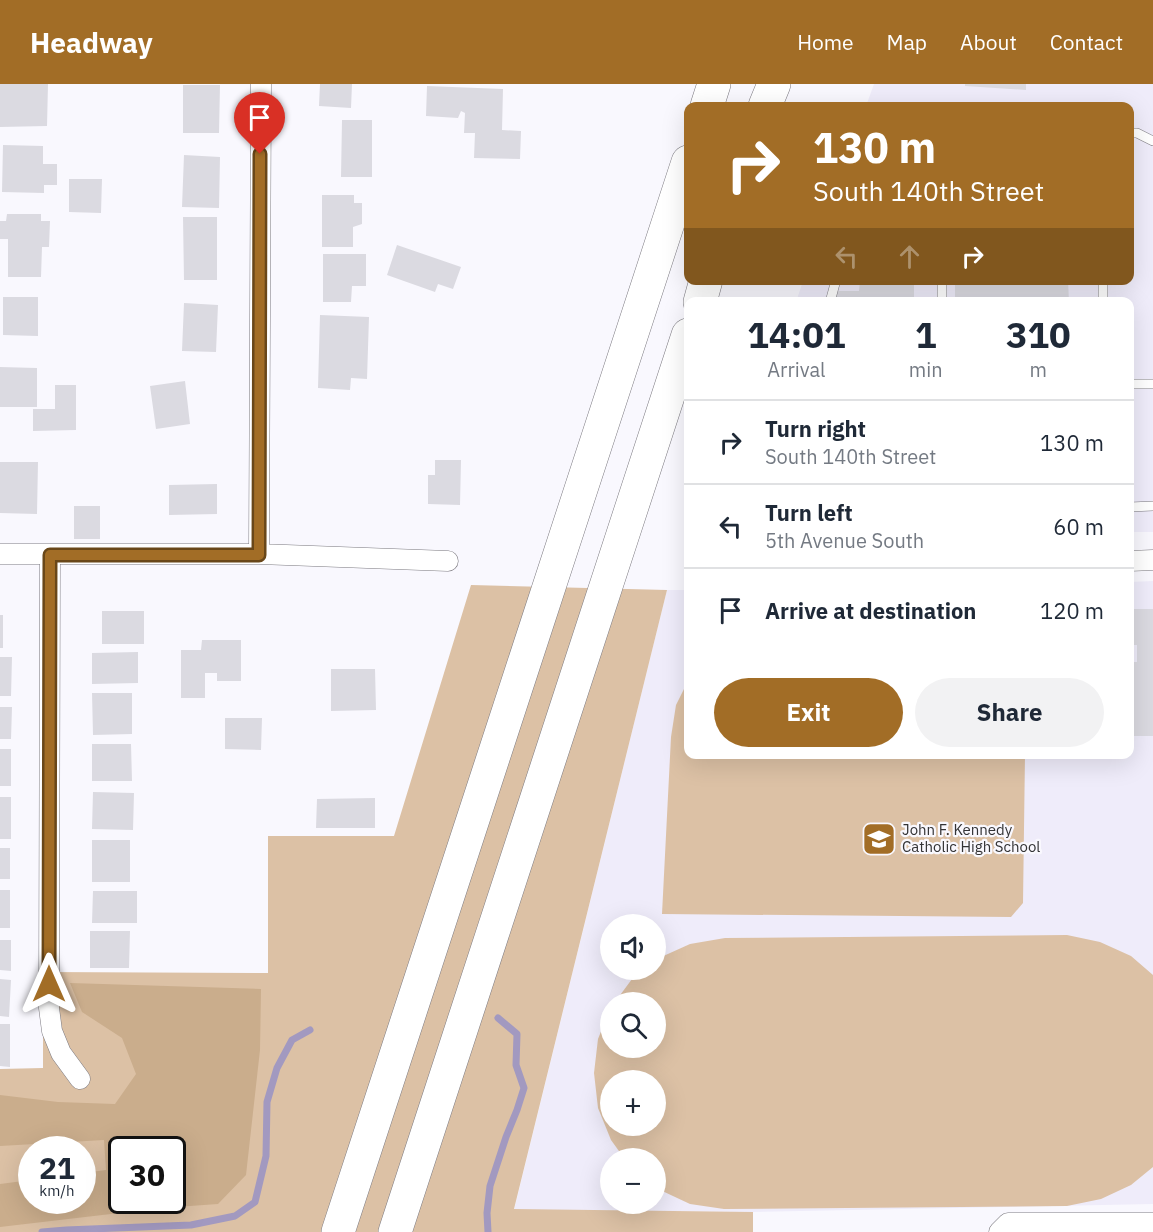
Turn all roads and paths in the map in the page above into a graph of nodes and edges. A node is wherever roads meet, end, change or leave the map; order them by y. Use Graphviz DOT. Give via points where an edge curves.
graph roads {
  1 [pos="261,84"];
  2 [pos="714,84"];
  3 [pos="773,84"];
  4 [pos="708,102"];
  5 [pos="766,102"];
  6 [pos="1134,132"];
  7 [pos="1153,141"];
  8 [pos="684,174"];
  9 [pos="684,347"];
  10 [pos="1134,384"];
  11 [pos="1153,384"];
  12 [pos="1153,506"];
  13 [pos="1134,507"];
  14 [pos="0,554"];
  15 [pos="50,555"];
  16 [pos="259,555"];
  17 [pos="1153,560"];
  18 [pos="448,561"];
  19 [pos="1134,561"];
  20 [pos="80,1079"];
  21 [pos="1153,1223"];
  22 [pos="1003,1227"];
  23 [pos="338,1232"];
  24 [pos="395,1232"];
  1 -- 16 [label="street"];
  2 -- 4 [label="highway"];
  3 -- 5 [label="highway"];
  6 -- 7 [label="lane"];
  8 -- 23 [label="highway"];
  9 -- 24 [label="highway"];
  10 -- 11 [label="lane"];
  12 -- 13 [label="lane"];
  14 -- 15 [label="street"];
  15 -- 16 [label="street"];
  15 -- 20 [label="street" via="49,1008 52,1031 61,1053"];
  16 -- 18 [label="street"];
  17 -- 19 [label="street"];
  21 -- 22 [label="street"];
}
